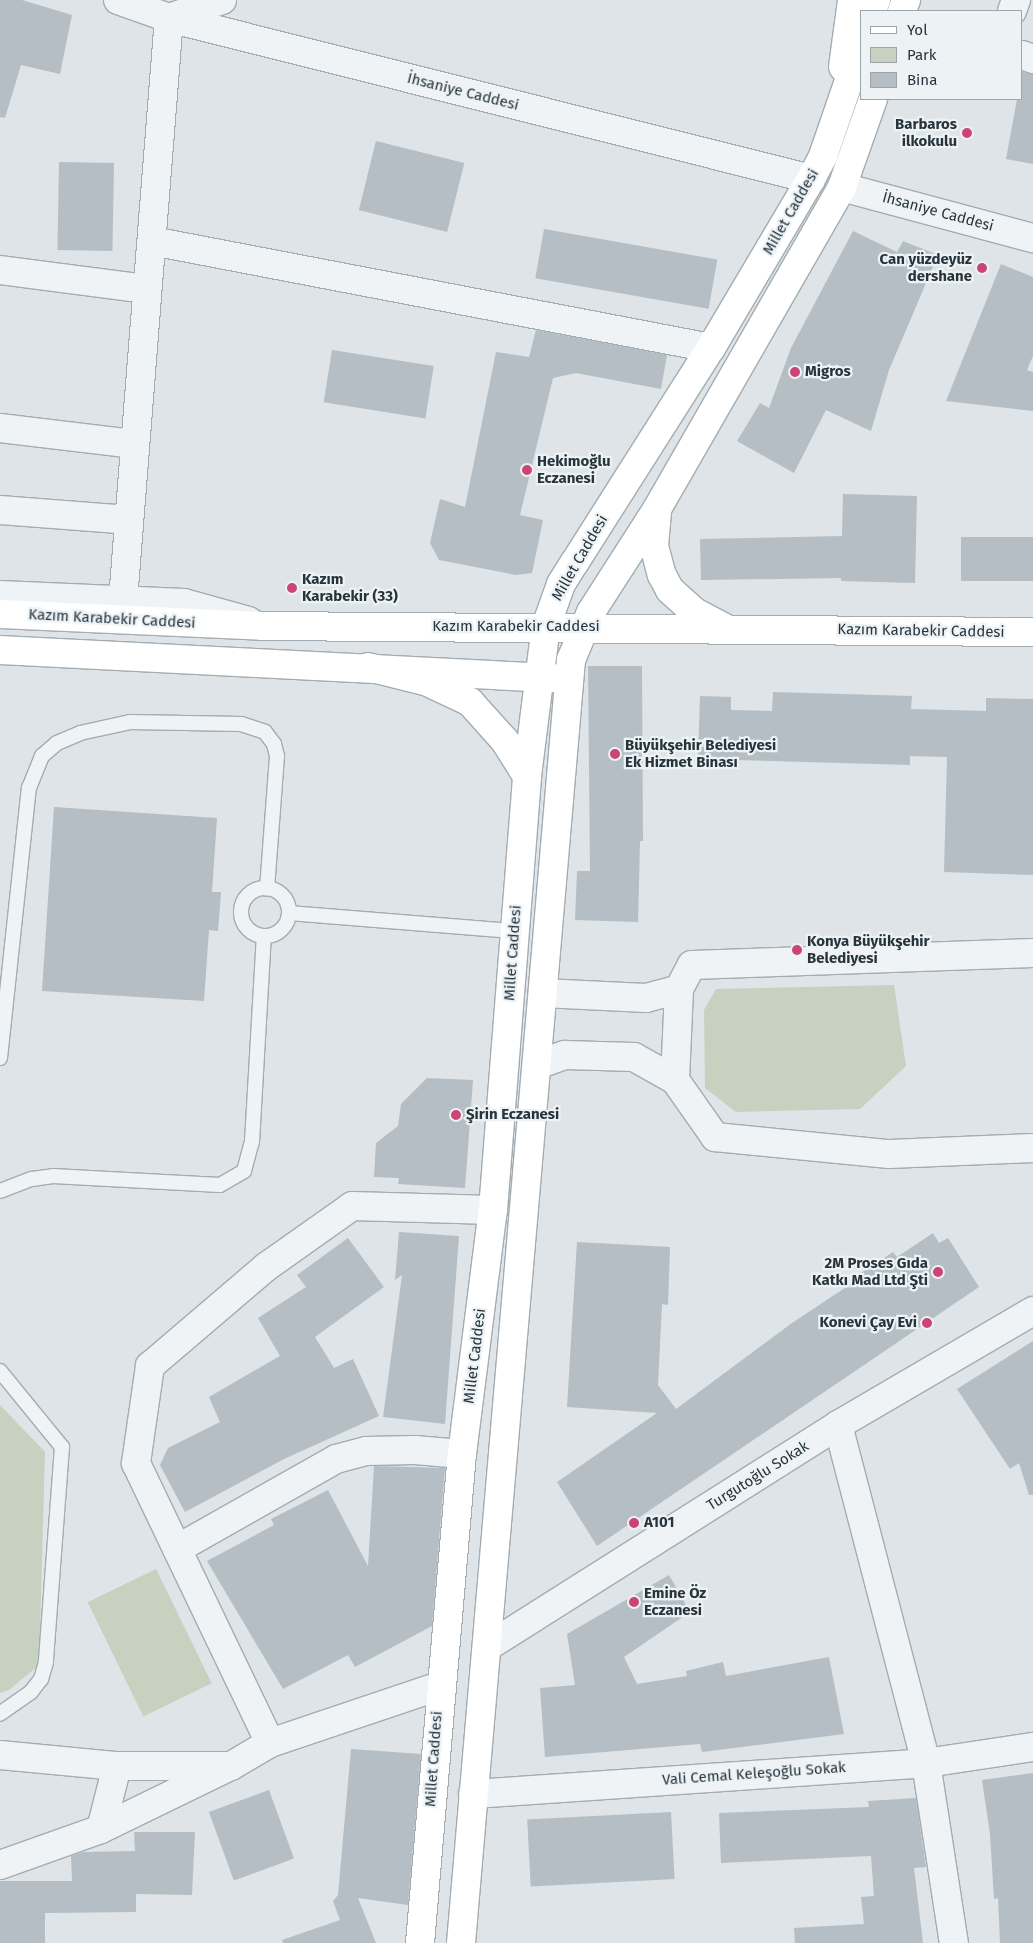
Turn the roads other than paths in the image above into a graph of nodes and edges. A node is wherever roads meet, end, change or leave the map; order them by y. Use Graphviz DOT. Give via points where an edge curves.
graph roads {
  1 [pos="118,0"];
  2 [pos="222,0"];
  3 [pos="857,3"];
  4 [pos="169,18"];
  5 [pos="860,49"];
  6 [pos="873,100"];
  7 [pos="837,116"];
  8 [pos="811,179"];
  9 [pos="842,187"];
  10 [pos="1033,238"];
  11 [pos="152,241"];
  12 [pos="0,270"];
  13 [pos="147,290"];
  14 [pos="711,348"];
  15 [pos="0,428"];
  16 [pos="135,444"];
  17 [pos="657,509"];
  18 [pos="0,510"];
  19 [pos="129,520"];
  20 [pos="0,595"];
  21 [pos="122,600"];
  22 [pos="0,614"];
  23 [pos="262,626"];
  24 [pos="546,626"];
  25 [pos="583,627"];
  26 [pos="727,628"];
  27 [pos="1033,632"];
  28 [pos="0,650"];
  29 [pos="368,667"];
  30 [pos="538,676"];
  31 [pos="568,679"];
  32 [pos="527,776"];
  33 [pos="267,889"];
  34 [pos="289,913"];
  35 [pos="515,931"];
  36 [pos="264,936"];
  37 [pos="1033,953"];
  38 [pos="679,989"];
  39 [pos="543,993"];
  40 [pos="0,1058"];
  41 [pos="537,1065"];
  42 [pos="675,1080"];
  43 [pos="1033,1148"];
  44 [pos="0,1191"];
  45 [pos="493,1210"];
  46 [pos="1033,1311"];
  47 [pos="0,1371"];
  48 [pos="838,1425"];
  49 [pos="462,1454"];
  50 [pos="177,1549"];
  51 [pos="487,1647"];
  52 [pos="439,1686"];
  53 [pos="0,1714"];
  54 [pos="270,1743"];
  55 [pos="1033,1747"];
  56 [pos="0,1755"];
  57 [pos="926,1762"];
  58 [pos="117,1766"];
  59 [pos="231,1766"];
  60 [pos="473,1794"];
  61 [pos="102,1829"];
  62 [pos="0,1865"];
  63 [pos="420,1943"];
  64 [pos="461,1943"];
  65 [pos="954,1943"];
  1 -- 4 [label="street, İhsaniye Caddesi"];
  2 -- 4 [label="street"];
  3 -- 7 [label="main road"];
  4 -- 8 [label="street, İhsaniye Caddesi"];
  4 -- 11 [label="street"];
  5 -- 7 [label="main road, Millet Caddesi"];
  6 -- 9 [label="main road, Millet Caddesi"];
  7 -- 8 [label="main road, Millet Caddesi"];
  8 -- 14 [label="main road, Millet Caddesi"];
  9 -- 10 [label="street, İhsaniye Caddesi"];
  9 -- 17 [label="main road, Millet Caddesi"];
  11 -- 13 [label="street"];
  11 -- 14 [label="street"];
  12 -- 13 [label="street"];
  13 -- 16 [label="street"];
  14 -- 24 [label="main road, Millet Caddesi" via="574,562 561,584"];
  15 -- 16 [label="street"];
  16 -- 19 [label="street"];
  17 -- 25 [label="main road, Millet Caddesi"];
  17 -- 26 [label="main road" via="654,546 670,590 693,611"];
  18 -- 19 [label="street"];
  19 -- 21 [label="street"];
  20 -- 21 [label="street"];
  21 -- 23 [label="street" via="184,603"];
  22 -- 23 [label="main road, Kazım Karabekir Caddesi"];
  23 -- 24 [label="main road, Kazım Karabekir Caddesi"];
  24 -- 25 [label="main road, Kazım Karabekir Caddesi"];
  24 -- 30 [label="main road, Millet Caddesi"];
  25 -- 26 [label="main road, Kazım Karabekir Caddesi"];
  25 -- 31 [label="main road, Millet Caddesi"];
  26 -- 27 [label="main road, Kazım Karabekir Caddesi"];
  28 -- 29 [label="main road"];
  29 -- 30 [label="main road"];
  29 -- 32 [label="main road" via="428,682 470,702 505,741"];
  30 -- 31 [label="main road"];
  30 -- 32 [label="main road, Millet Caddesi"];
  31 -- 39 [label="main road, Millet Caddesi"];
  32 -- 35 [label="main road, Millet Caddesi"];
  33 -- 34 [label="lane" via="280,894"];
  33 -- 36 [label="lane" via="252,892 241,911 245,926"];
  33 -- 40 [label="lane" via="277,756 274,744 265,732 241,724 130,722 80,733 58,743 42,756 29,788"];
  34 -- 35 [label="lane"];
  34 -- 36 [label="lane" via="278,932"];
  35 -- 45 [label="main road, Millet Caddesi"];
  36 -- 44 [label="lane" via="252,1142 244,1170 220,1185 53,1176 32,1179"];
  37 -- 38 [label="street" via="692,964"];
  38 -- 39 [label="street" via="646,998"];
  38 -- 42 [label="street"];
  39 -- 41 [label="main road, Millet Caddesi"];
  41 -- 42 [label="street" via="565,1055 634,1057"];
  41 -- 51 [label="main road, Millet Caddesi"];
  42 -- 43 [label="street" via="715,1137 889,1154"];
  45 -- 49 [label="main road, Millet Caddesi"];
  45 -- 50 [label="street" via="352,1206 266,1267 150,1366 136,1463"];
  46 -- 48 [label="street, Turgutoğlu Sokak"];
  47 -- 53 [label="lane" via="62,1446 46,1662 41,1679 31,1692"];
  48 -- 51 [label="street, Turgutoğlu Sokak"];
  48 -- 57 [label="street"];
  49 -- 50 [label="street" via="415,1450 366,1451 336,1459"];
  49 -- 52 [label="main road, Millet Caddesi"];
  50 -- 54 [label="street"];
  51 -- 60 [label="main road, Millet Caddesi"];
  52 -- 54 [label="street"];
  52 -- 63 [label="main road, Millet Caddesi"];
  54 -- 59 [label="street"];
  55 -- 57 [label="street, Vali Cemal Keleşoğlu Sokak"];
  56 -- 58 [label="street"];
  57 -- 60 [label="street, Vali Cemal Keleşoğlu Sokak"];
  57 -- 65 [label="street"];
  58 -- 59 [label="street"];
  58 -- 61 [label="street"];
  59 -- 61 [label="street"];
  60 -- 64 [label="main road, Millet Caddesi"];
  61 -- 62 [label="street"];
}
